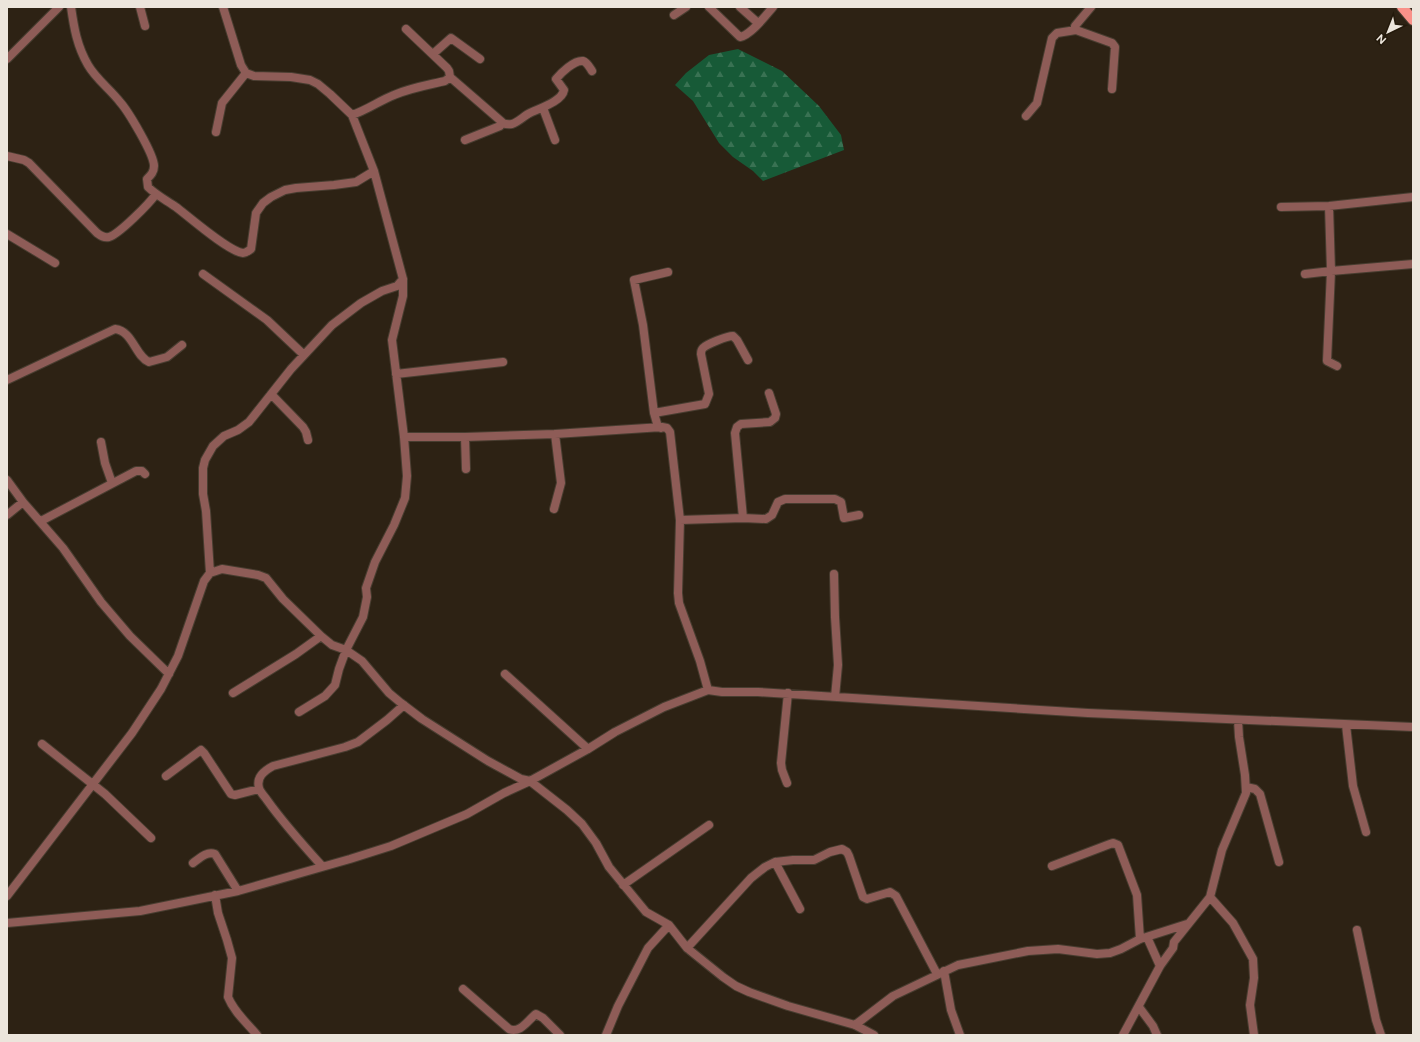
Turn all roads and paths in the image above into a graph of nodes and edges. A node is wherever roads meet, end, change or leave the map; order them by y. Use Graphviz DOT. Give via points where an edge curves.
graph roads {
  1 [pos="59,7"];
  2 [pos="71,7"];
  3 [pos="140,7"];
  4 [pos="223,7"];
  5 [pos="686,7"];
  6 [pos="709,7"];
  7 [pos="740,7"];
  8 [pos="773,7"];
  9 [pos="1090,7"];
  10 [pos="1402,7"];
  11 [pos="674,15"];
  12 [pos="1413,20"];
  13 [pos="758,23"];
  14 [pos="145,26"];
  15 [pos="406,28"];
  16 [pos="1076,30"];
  17 [pos="433,54"];
  18 [pos="7,59"];
  19 [pos="480,59"];
  20 [pos="592,71"];
  21 [pos="246,73"];
  22 [pos="450,77"];
  23 [pos="1112,88"];
  24 [pos="543,108"];
  25 [pos="352,114"];
  26 [pos="1026,116"];
  27 [pos="502,123"];
  28 [pos="216,132"];
  29 [pos="464,140"];
  30 [pos="555,140"];
  31 [pos="7,156"];
  32 [pos="374,171"];
  33 [pos="156,194"];
  34 [pos="1413,197"];
  35 [pos="1329,206"];
  36 [pos="1281,207"];
  37 [pos="7,234"];
  38 [pos="55,263"];
  39 [pos="1413,264"];
  40 [pos="668,272"];
  41 [pos="1331,272"];
  42 [pos="203,274"];
  43 [pos="1305,274"];
  44 [pos="403,279"];
  45 [pos="182,345"];
  46 [pos="304,355"];
  47 [pos="748,360"];
  48 [pos="503,362"];
  49 [pos="1337,366"];
  50 [pos="396,374"];
  51 [pos="7,380"];
  52 [pos="769,393"];
  53 [pos="271,394"];
  54 [pos="654,413"];
  55 [pos="661,428"];
  56 [pos="555,434"];
  57 [pos="404,437"];
  58 [pos="465,437"];
  59 [pos="308,440"];
  60 [pos="101,442"];
  61 [pos="466,469"];
  62 [pos="145,474"];
  63 [pos="7,480"];
  64 [pos="112,483"];
  65 [pos="23,502"];
  66 [pos="554,509"];
  67 [pos="859,515"];
  68 [pos="7,516"];
  69 [pos="743,518"];
  70 [pos="680,520"];
  71 [pos="40,521"];
  72 [pos="210,573"];
  73 [pos="834,574"];
  74 [pos="321,636"];
  75 [pos="346,650"];
  76 [pos="169,674"];
  77 [pos="505,674"];
  78 [pos="708,690"];
  79 [pos="233,693"];
  80 [pos="788,693"];
  81 [pos="835,697"];
  82 [pos="404,705"];
  83 [pos="299,712"];
  84 [pos="1238,720"];
  85 [pos="1346,724"];
  86 [pos="1413,727"];
  87 [pos="42,744"];
  88 [pos="588,749"];
  89 [pos="166,776"];
  90 [pos="530,781"];
  91 [pos="788,783"];
  92 [pos="92,785"];
  93 [pos="1246,787"];
  94 [pos="259,788"];
  95 [pos="709,825"];
  96 [pos="1366,832"];
  97 [pos="151,838"];
  98 [pos="775,862"];
  99 [pos="1279,862"];
  100 [pos="193,863"];
  101 [pos="322,866"];
  102 [pos="1052,866"];
  103 [pos="623,884"];
  104 [pos="238,891"];
  105 [pos="214,895"];
  106 [pos="7,896"];
  107 [pos="1210,896"];
  108 [pos="800,909"];
  109 [pos="7,923"];
  110 [pos="1187,924"];
  111 [pos="669,925"];
  112 [pos="1358,930"];
  113 [pos="1144,938"];
  114 [pos="687,948"];
  115 [pos="1160,966"];
  116 [pos="941,973"];
  117 [pos="463,989"];
  118 [pos="1139,1007"];
  119 [pos="855,1025"];
  120 [pos="257,1035"];
  121 [pos="560,1035"];
  122 [pos="606,1035"];
  123 [pos="874,1035"];
  124 [pos="960,1035"];
  125 [pos="1123,1035"];
  126 [pos="1157,1035"];
  127 [pos="1254,1035"];
  128 [pos="1381,1035"];
  1 -- 18 [label="street"];
  2 -- 33 [label="street" via="75,34 85,60 126,110 151,153 153,173 147,184"];
  3 -- 14 [label="street"];
  4 -- 21 [label="street"];
  5 -- 11 [label="street"];
  6 -- 13 [label="street" via="740,37 749,33"];
  7 -- 13 [label="street"];
  8 -- 13 [label="street"];
  9 -- 16 [label="street" via="1075,26"];
  10 -- 12 [label="main road"];
  15 -- 17 [label="street"];
  16 -- 23 [label="street" via="1112,43 1115,47"];
  16 -- 26 [label="street" via="1054,35 1037,102"];
  17 -- 19 [label="street" via="451,38"];
  17 -- 22 [label="street" via="449,71"];
  20 -- 24 [label="street" via="587,63 582,61 563,72 556,80 564,93"];
  21 -- 25 [label="street" via="254,76 310,80"];
  21 -- 28 [label="street" via="222,103"];
  22 -- 25 [label="street" via="444,81 394,94 362,112"];
  22 -- 27 [label="street"];
  24 -- 27 [label="street" via="513,123"];
  24 -- 30 [label="street"];
  25 -- 32 [label="street"];
  27 -- 29 [label="street"];
  31 -- 33 [label="street" via="24,160 29,164 103,237 110,236 122,228"];
  32 -- 33 [label="street" via="356,182 296,188 271,197 256,212 250,249 244,253 231,248"];
  32 -- 44 [label="street"];
  34 -- 35 [label="street"];
  35 -- 36 [label="street"];
  35 -- 41 [label="street"];
  37 -- 38 [label="street"];
  39 -- 41 [label="street"];
  40 -- 54 [label="street" via="634,280 643,325"];
  41 -- 43 [label="street"];
  41 -- 49 [label="street" via="1327,361"];
  42 -- 46 [label="street" via="267,320"];
  44 -- 46 [label="street" via="397,286 382,291 351,310 324,332"];
  44 -- 50 [label="street" via="403,296 392,340"];
  45 -- 51 [label="street" via="167,357 149,362 142,357 128,337 116,330"];
  46 -- 53 [label="street"];
  47 -- 54 [label="street" via="733,336 706,346 701,352 709,394 706,404"];
  48 -- 50 [label="street"];
  50 -- 57 [label="street"];
  52 -- 69 [label="street" via="775,418 770,422 741,424 735,433"];
  53 -- 59 [label="street" via="303,427"];
  53 -- 72 [label="street" via="249,422 224,436 213,446 205,460 203,494"];
  54 -- 55 [label="street" via="658,427"];
  55 -- 56 [label="street"];
  55 -- 70 [label="street" via="665,427 670,432"];
  56 -- 58 [label="street"];
  56 -- 66 [label="street" via="561,483"];
  57 -- 58 [label="street"];
  57 -- 75 [label="street" via="407,476 405,498 375,562 366,588 364,617"];
  58 -- 61 [label="street"];
  60 -- 64 [label="street"];
  62 -- 64 [label="street" via="138,471"];
  63 -- 65 [label="street"];
  64 -- 71 [label="street"];
  65 -- 68 [label="street"];
  65 -- 71 [label="street"];
  67 -- 69 [label="street" via="844,518 841,502 837,499 784,499 778,502 769,518"];
  69 -- 70 [label="street"];
  70 -- 78 [label="street" via="679,603 698,653"];
  71 -- 76 [label="street" via="63,548 105,607 134,641"];
  72 -- 74 [label="street" via="222,569 263,577"];
  72 -- 76 [label="street" via="204,581 178,656"];
  73 -- 81 [label="street" via="838,665"];
  74 -- 75 [label="street" via="332,645"];
  74 -- 79 [label="street"];
  75 -- 82 [label="street" via="362,662 389,693"];
  75 -- 83 [label="street" via="331,691"];
  76 -- 92 [label="street" via="132,732"];
  77 -- 88 [label="street"];
  78 -- 80 [label="street"];
  78 -- 88 [label="street" via="640,719"];
  80 -- 81 [label="street"];
  80 -- 91 [label="street" via="781,763"];
  81 -- 84 [label="street" via="1096,714"];
  82 -- 90 [label="street" via="501,769"];
  82 -- 94 [label="street" via="352,745 268,769 260,776"];
  84 -- 85 [label="street"];
  84 -- 93 [label="street"];
  85 -- 86 [label="street"];
  85 -- 96 [label="street" via="1353,786"];
  87 -- 92 [label="street"];
  88 -- 90 [label="street"];
  89 -- 94 [label="street" via="201,750 231,794"];
  90 -- 101 [label="street" via="467,814 418,835 391,846"];
  90 -- 103 [label="street" via="582,824 609,868"];
  92 -- 97 [label="street" via="120,807"];
  92 -- 106 [label="street"];
  93 -- 99 [label="street" via="1255,789 1260,794"];
  93 -- 107 [label="street" via="1243,801 1222,850"];
  94 -- 101 [label="street" via="282,821"];
  95 -- 103 [label="street"];
  98 -- 108 [label="street"];
  98 -- 114 [label="street" via="751,878"];
  98 -- 116 [label="street" via="814,860 830,852 845,850 863,897 867,899 890,892 896,896"];
  100 -- 104 [label="street" via="205,855 215,854"];
  101 -- 104 [label="street"];
  102 -- 113 [label="street" via="1113,843 1118,845 1137,895"];
  103 -- 111 [label="street" via="646,912"];
  104 -- 105 [label="street"];
  105 -- 109 [label="street" via="140,912"];
  105 -- 120 [label="street" via="232,958 228,997 237,1013"];
  107 -- 110 [label="street"];
  107 -- 127 [label="street" via="1233,923 1253,960 1254,978 1250,1005"];
  110 -- 113 [label="street"];
  110 -- 115 [label="street"];
  111 -- 114 [label="street"];
  111 -- 122 [label="street" via="648,948"];
  112 -- 128 [label="street"];
  113 -- 115 [label="street"];
  113 -- 116 [label="street" via="1110,953 1058,949 1028,951 971,962"];
  114 -- 119 [label="street" via="723,977 749,992"];
  115 -- 118 [label="street"];
  116 -- 119 [label="street" via="893,996"];
  116 -- 124 [label="street"];
  117 -- 121 [label="street" via="513,1031 526,1024 536,1014"];
  118 -- 125 [label="street"];
  118 -- 126 [label="street"];
  119 -- 123 [label="street"];
}
